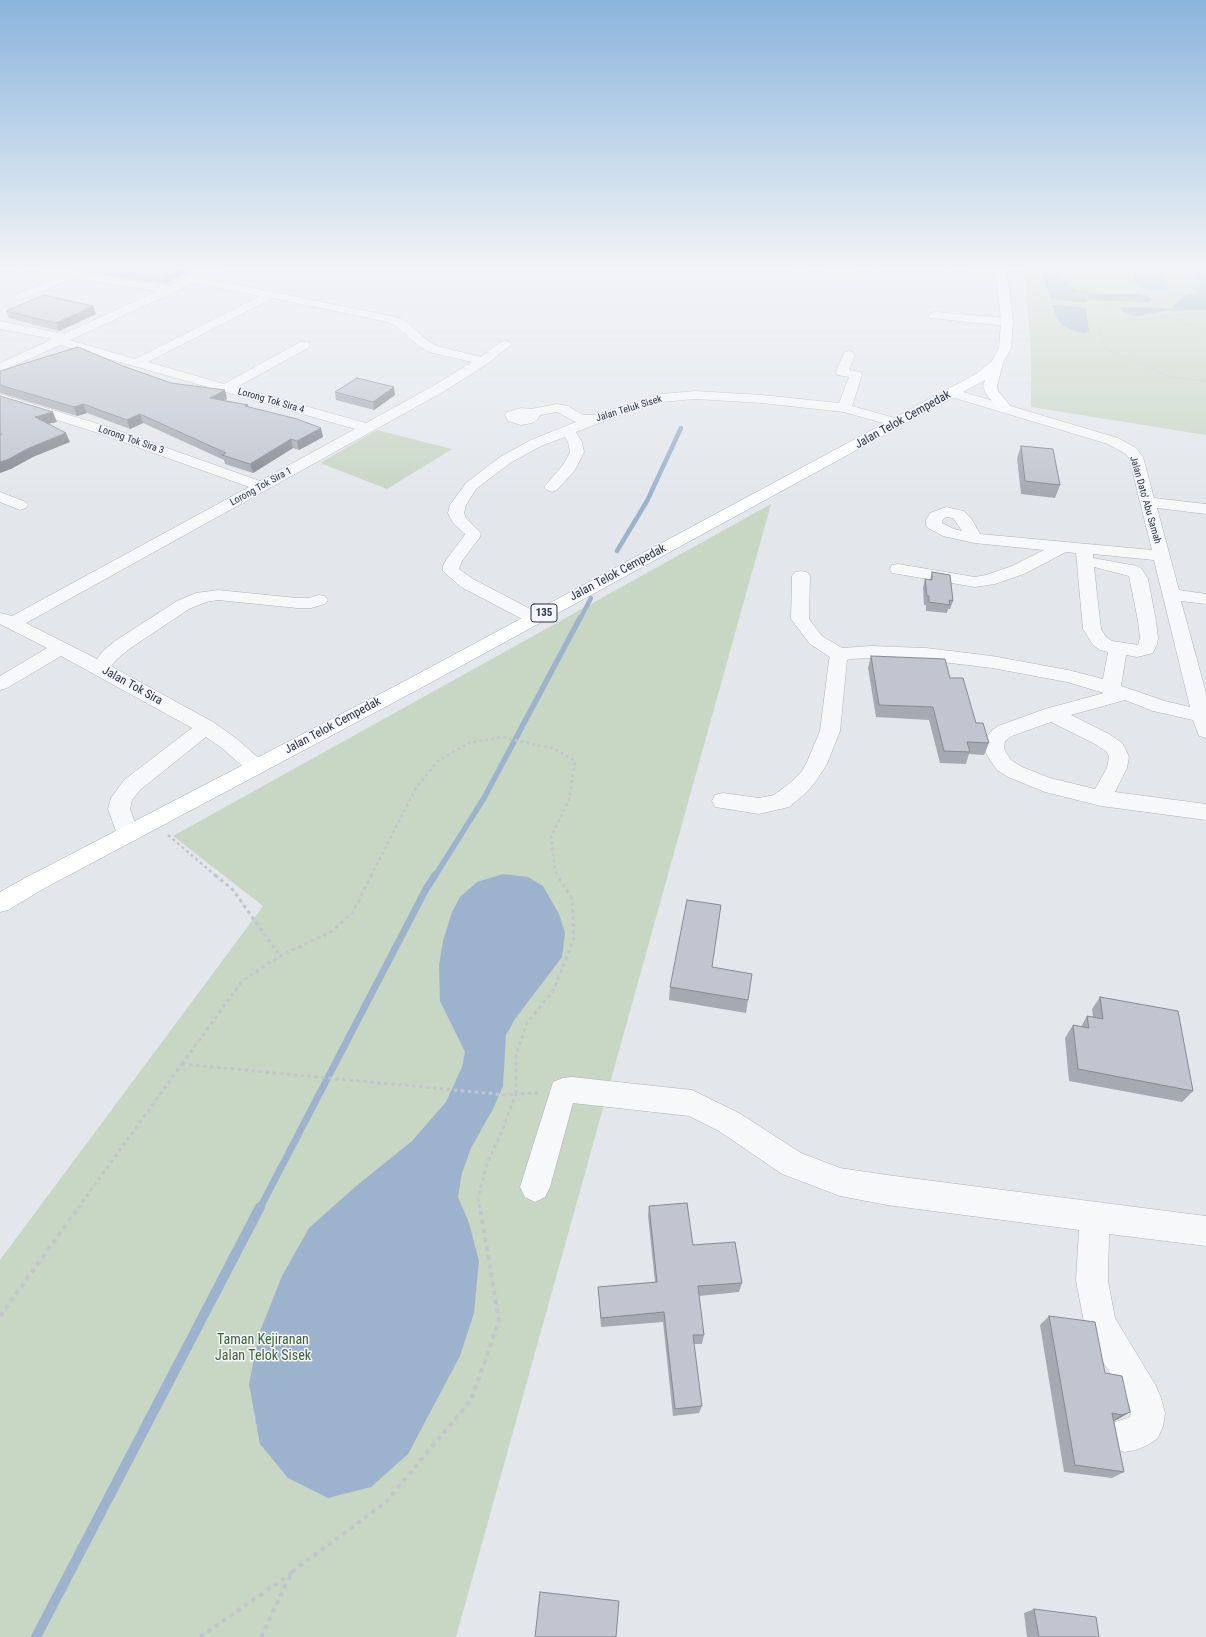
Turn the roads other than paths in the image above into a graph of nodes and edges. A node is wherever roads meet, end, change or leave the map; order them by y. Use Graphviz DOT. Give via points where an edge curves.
graph roads {
  1 [pos="54,343"];
  2 [pos="73,343"];
  3 [pos="175,343"];
  4 [pos="423,343"];
  5 [pos="1005,343"];
  6 [pos="505,345"];
  7 [pos="304,346"];
  8 [pos="849,355"];
  9 [pos="483,361"];
  10 [pos="136,363"];
  11 [pos="997,363"];
  12 [pos="0,368"];
  13 [pos="226,388"];
  14 [pos="953,393"];
  15 [pos="0,398"];
  16 [pos="844,408"];
  17 [pos="1005,408"];
  18 [pos="531,413"];
  19 [pos="594,419"];
  20 [pos="897,423"];
  21 [pos="367,428"];
  22 [pos="568,430"];
  23 [pos="261,486"];
  24 [pos="552,487"];
  25 [pos="0,497"];
  26 [pos="1147,502"];
  27 [pos="20,505"];
  28 [pos="1206,509"];
  29 [pos="974,538"];
  30 [pos="1064,546"];
  31 [pos="1085,554"];
  32 [pos="1161,556"];
  33 [pos="898,570"];
  34 [pos="800,576"];
  35 [pos="1171,594"];
  36 [pos="1206,599"];
  37 [pos="319,600"];
  38 [pos="534,618"];
  39 [pos="7,620"];
  40 [pos="61,648"];
  41 [pos="1118,648"];
  42 [pos="841,656"];
  43 [pos="100,668"];
  44 [pos="0,684"];
  45 [pos="1118,691"];
  46 [pos="1052,714"];
  47 [pos="1204,723"];
  48 [pos="206,727"];
  49 [pos="256,767"];
  50 [pos="1101,798"];
  51 [pos="723,802"];
  52 [pos="1206,812"];
  53 [pos="128,834"];
  54 [pos="0,903"];
  55 [pos="535,1187"];
  56 [pos="1094,1217"];
  57 [pos="1206,1231"];
  58 [pos="1124,1435"];
  1 -- 12 [label="street"];
  2 -- 10 [label="street, Lorong Tok Sira 4"];
  3 -- 10 [label="street"];
  4 -- 9 [label="street" via="433,349"];
  5 -- 11 [label="main road, Jalan Telok Cempedak / 135"];
  6 -- 9 [label="street, Lorong Tok Sira 1"];
  7 -- 13 [label="street"];
  8 -- 16 [label="street" via="842,372 856,375"];
  9 -- 21 [label="street, Lorong Tok Sira 1"];
  10 -- 13 [label="street, Lorong Tok Sira 4"];
  11 -- 14 [label="main road, Jalan Telok Cempedak / 135" via="981,377"];
  11 -- 17 [label="main road" via="990,386"];
  13 -- 21 [label="street, Lorong Tok Sira 4"];
  14 -- 17 [label="street, Jalan Dato' Abu Samah"];
  14 -- 20 [label="main road, Jalan Telok Cempedak / 135"];
  15 -- 23 [label="street, Lorong Tok Sira 3" via="100,429"];
  16 -- 19 [label="street, Jalan Teluk Sisek" via="695,395 661,398"];
  16 -- 20 [label="street, Jalan Teluk Sisek"];
  17 -- 26 [label="street, Jalan Dato' Abu Samah" via="1123,445 1136,457"];
  18 -- 19 [label="street" via="560,408 580,419"];
  19 -- 22 [label="street, Jalan Teluk Sisek"];
  20 -- 38 [label="main road, Jalan Telok Cempedak / 135"];
  21 -- 23 [label="street, Lorong Tok Sira 1"];
  22 -- 24 [label="street" via="577,452 570,467"];
  22 -- 38 [label="street, Jalan Teluk Sisek" via="516,454 471,486 458,505 456,513 459,520 473,533 454,560 451,571 467,583"];
  23 -- 39 [label="street, Lorong Tok Sira 1"];
  25 -- 27 [label="street"];
  26 -- 28 [label="street"];
  26 -- 32 [label="street, Jalan Dato' Abu Samah"];
  29 -- 30 [label="street"];
  30 -- 31 [label="street"];
  30 -- 33 [label="street" via="1018,570 989,580 963,581"];
  31 -- 32 [label="street"];
  31 -- 41 [label="street" via="1092,629 1099,641"];
  31 -- 41 [label="street" via="1131,570 1139,579 1148,644 1146,649 1137,651"];
  32 -- 35 [label="street, Jalan Dato' Abu Samah"];
  34 -- 42 [label="street" via="800,618 816,640"];
  35 -- 36 [label="street"];
  35 -- 47 [label="street, Jalan Dato' Abu Samah"];
  37 -- 43 [label="street" via="297,603 232,596 202,597 183,605 122,644"];
  38 -- 49 [label="main road, Jalan Telok Cempedak / 135"];
  39 -- 40 [label="street, Jalan Tok Sira"];
  40 -- 43 [label="street, Jalan Tok Sira"];
  40 -- 44 [label="street"];
  41 -- 45 [label="street"];
  42 -- 45 [label="street" via="871,652 958,657 1068,676"];
  42 -- 51 [label="street" via="838,660 830,731 809,776 781,801 759,806"];
  43 -- 48 [label="street, Jalan Tok Sira"];
  45 -- 46 [label="street"];
  45 -- 47 [label="street"];
  46 -- 50 [label="street" via="1115,748 1119,757 1117,768"];
  46 -- 50 [label="street" via="1017,726 998,736 994,741 998,757 1004,765 1025,777"];
  48 -- 49 [label="street, Jalan Tok Sira"];
  48 -- 53 [label="street" via="132,785 122,798 119,809"];
  49 -- 53 [label="main road, Jalan Telok Cempedak / 135"];
  50 -- 52 [label="street"];
  53 -- 54 [label="main road, Jalan Telok Cempedak / 135"];
  55 -- 56 [label="street" via="562,1091 572,1090 692,1103 729,1122 792,1164 840,1182"];
  56 -- 57 [label="street"];
  56 -- 58 [label="street" via="1092,1281 1100,1322 1144,1398 1148,1413 1146,1426 1136,1433"];
}
